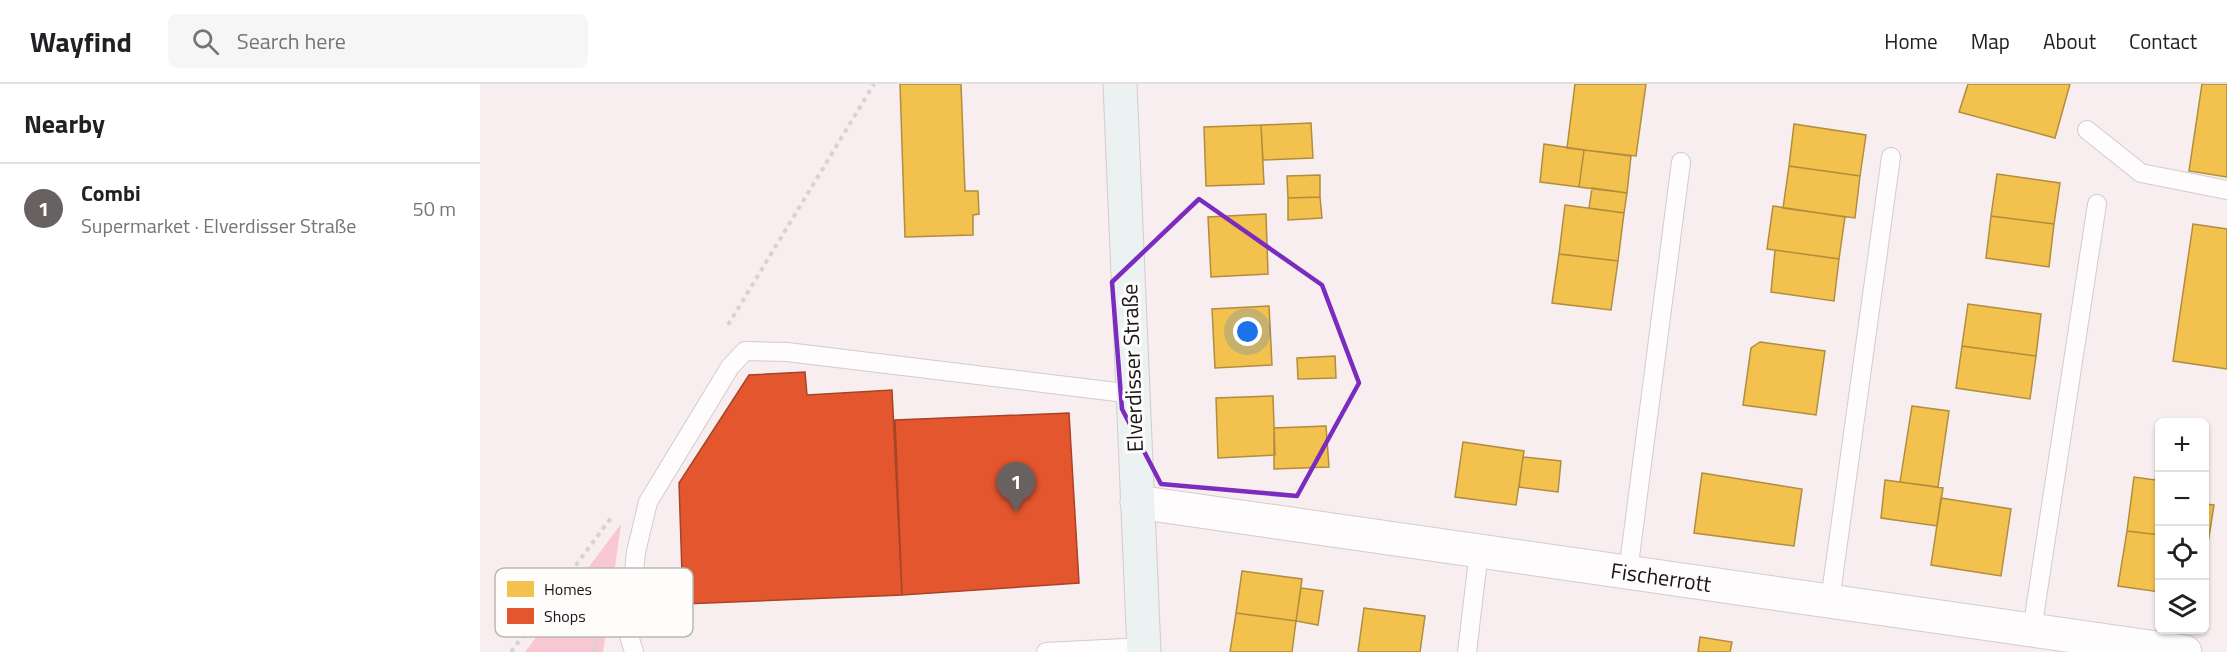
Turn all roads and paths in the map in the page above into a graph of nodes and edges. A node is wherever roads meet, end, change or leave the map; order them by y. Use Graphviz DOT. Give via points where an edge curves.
graph roads {
  1 [pos="1120,84"];
  2 [pos="2087,130"];
  3 [pos="1891,157"];
  4 [pos="1681,162"];
  5 [pos="2227,190"];
  6 [pos="2097,204"];
  7 [pos="1133,394"];
  8 [pos="1137,502"];
  9 [pos="1479,551"];
  10 [pos="634,568"];
  11 [pos="1628,573"];
  12 [pos="1830,601"];
  13 [pos="2032,630"];
  14 [pos="630,637"];
  15 [pos="1144,650"];
  16 [pos="634,652"];
  17 [pos="1046,652"];
  18 [pos="1467,652"];
  19 [pos="2185,652"];
  1 -- 7 [label="street, Elverdisser Straße"];
  2 -- 5 [label="lane" via="2141,173"];
  3 -- 12 [label="lane"];
  4 -- 11 [label="lane"];
  6 -- 13 [label="lane"];
  7 -- 8 [label="street, Elverdisser Straße"];
  7 -- 10 [label="lane" via="787,352 745,351 730,367 648,502"];
  8 -- 9 [label="street, Fischerrott"];
  8 -- 15 [label="street, Elverdisser Straße"];
  9 -- 11 [label="street, Fischerrott"];
  9 -- 18 [label="lane"];
  11 -- 12 [label="street, Fischerrott"];
  12 -- 13 [label="street, Fischerrott"];
  13 -- 19 [label="street, Fischerrott"];
  14 -- 16 [label="lane"];
  15 -- 17 [label="lane"];
}
